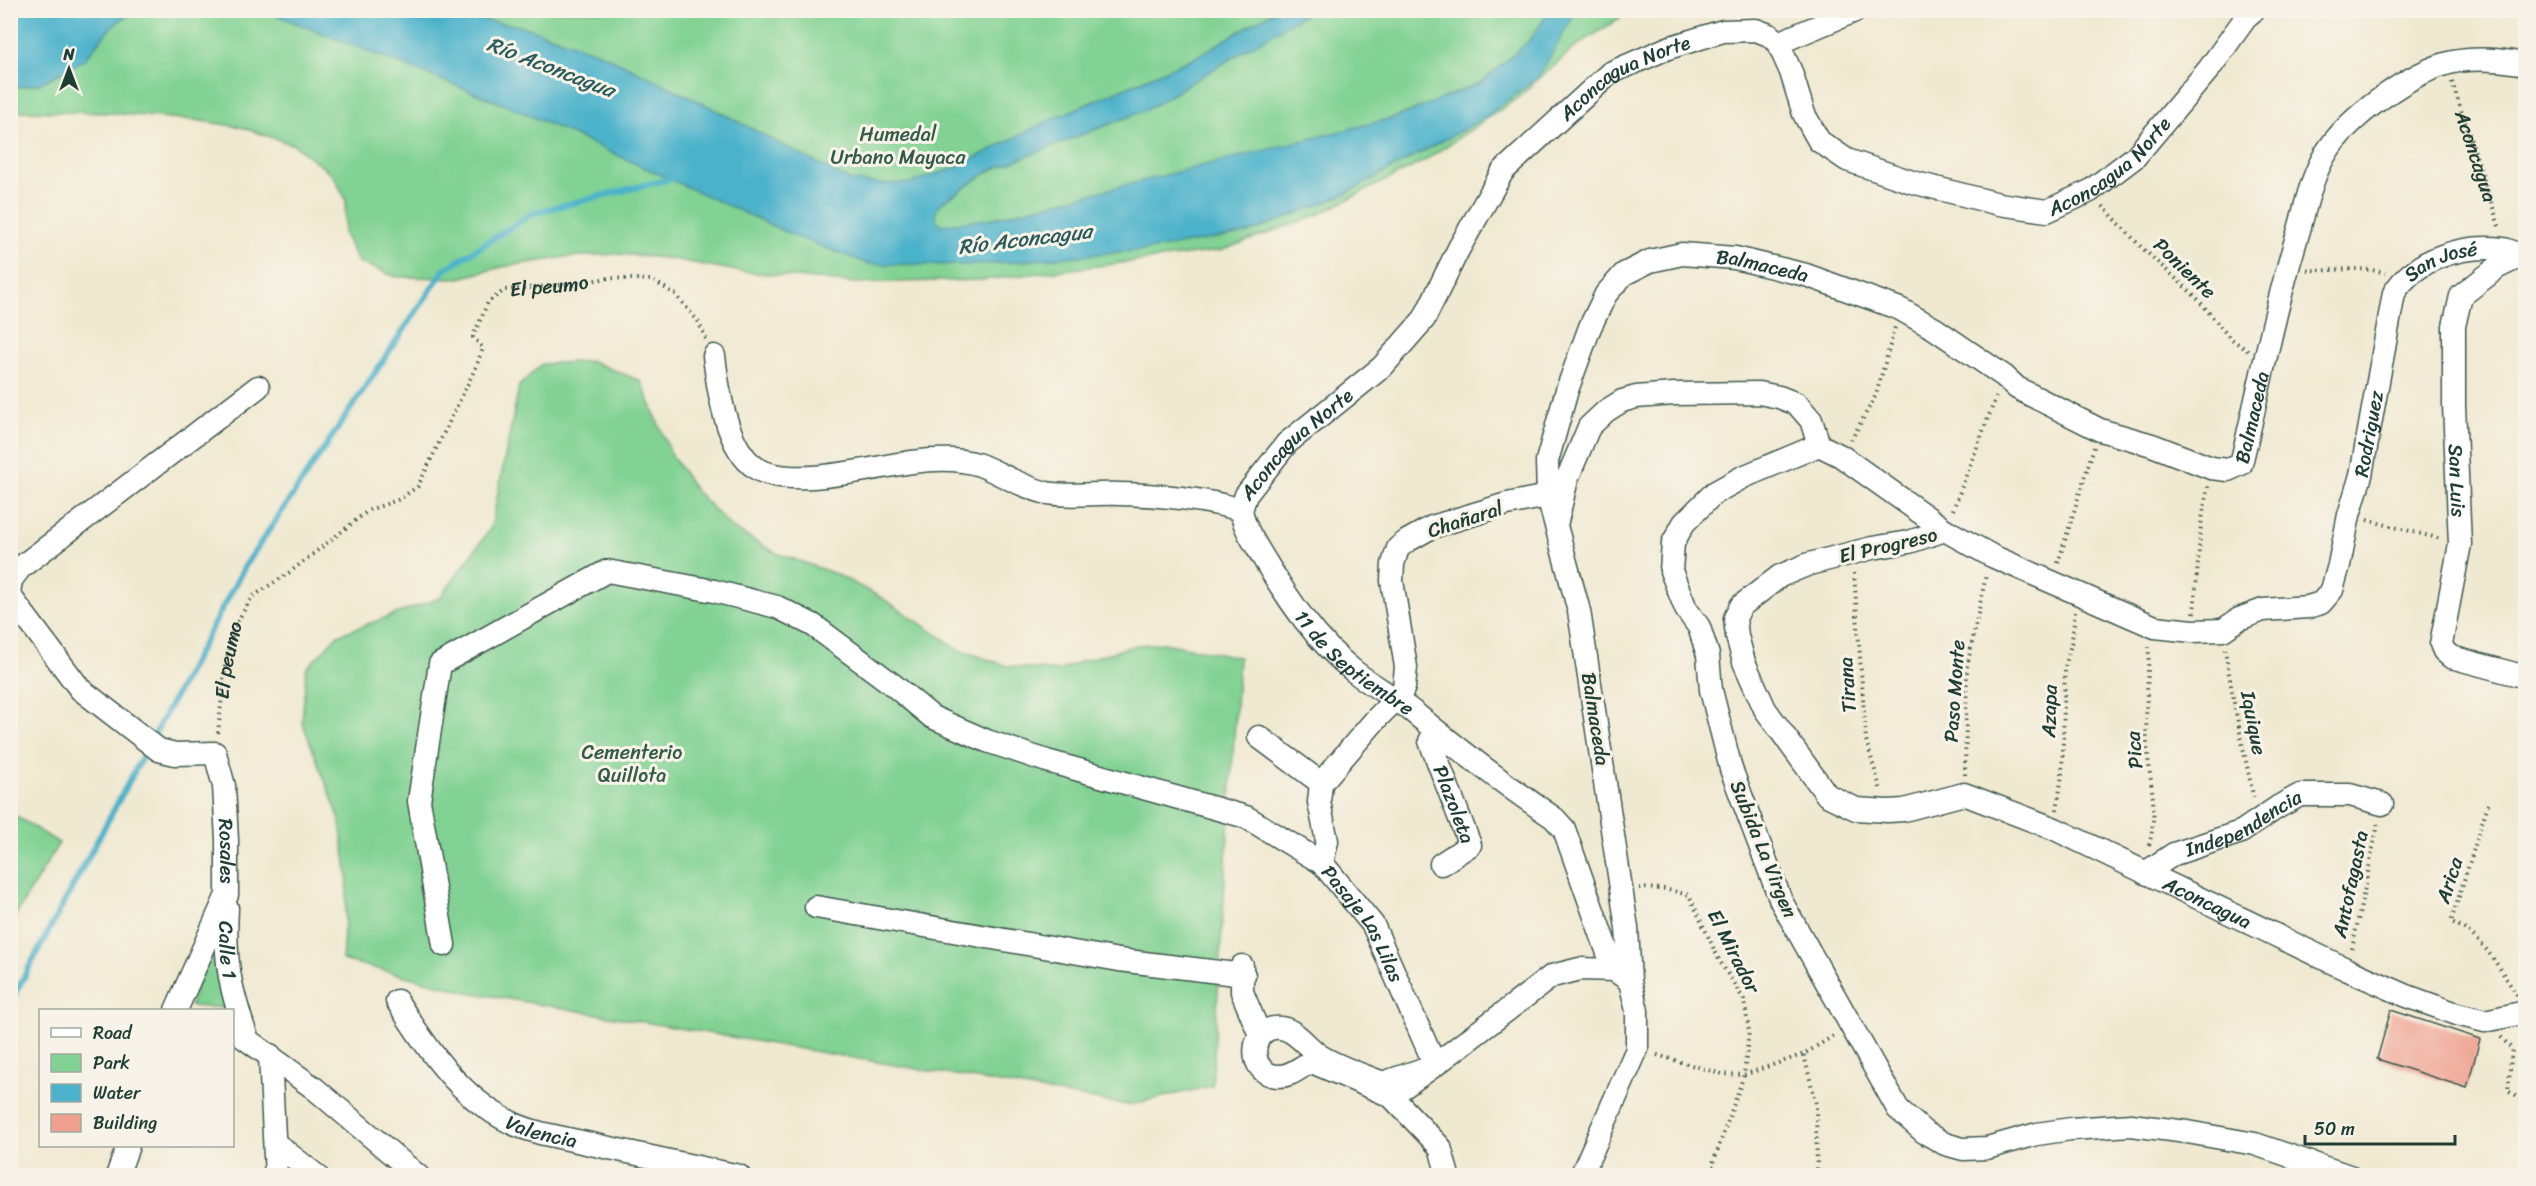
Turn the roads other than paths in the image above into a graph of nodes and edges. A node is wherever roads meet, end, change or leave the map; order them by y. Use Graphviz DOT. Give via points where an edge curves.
graph roads {
  1 [pos="1857,10"];
  2 [pos="2247,12"];
  3 [pos="1778,43"];
  4 [pos="2526,64"];
  5 [pos="2518,254"];
  6 [pos="2403,279"];
  7 [pos="714,356"];
  8 [pos="258,387"];
  9 [pos="1819,446"];
  10 [pos="1548,496"];
  11 [pos="1241,510"];
  12 [pos="1556,523"];
  13 [pos="1945,530"];
  14 [pos="10,587"];
  15 [pos="2332,590"];
  16 [pos="10,596"];
  17 [pos="2526,677"];
  18 [pos="1396,699"];
  19 [pos="1435,732"];
  20 [pos="1259,737"];
  21 [pos="1321,783"];
  22 [pos="1965,794"];
  23 [pos="2382,804"];
  24 [pos="1322,863"];
  25 [pos="1441,864"];
  26 [pos="2143,872"];
  27 [pos="227,895"];
  28 [pos="816,907"];
  29 [pos="444,945"];
  30 [pos="1622,975"];
  31 [pos="397,1001"];
  32 [pos="2522,1005"];
  33 [pos="178,1009"];
  34 [pos="240,1034"];
  35 [pos="1260,1035"];
  36 [pos="270,1055"];
  37 [pos="1435,1065"];
  38 [pos="1391,1096"];
  39 [pos="276,1144"];
  40 [pos="128,1147"];
  41 [pos="117,1176"];
  42 [pos="276,1176"];
  43 [pos="317,1176"];
  44 [pos="418,1176"];
  45 [pos="739,1176"];
  46 [pos="1448,1176"];
  47 [pos="1581,1176"];
  48 [pos="2349,1176"];
  1 -- 3 [label="street"];
  2 -- 3 [label="street, Aconcagua Norte" via="2209,69 2135,157 2090,191 2047,211 1912,182 1846,160 1819,141 1804,114"];
  3 -- 11 [label="street, Aconcagua Norte" via="1756,30 1723,31 1668,48 1610,73 1503,171 1472,222 1424,319 1382,367 1287,443 1246,495"];
  4 -- 10 [label="street, Balmaceda" via="2496,59 2446,64 2384,96 2335,140 2317,170 2287,269 2241,464 2228,470 2211,468 2100,430 2040,401 1900,309 1806,275 1735,258 1682,254 1635,267 1624,273 1606,294 1590,327 1549,450"];
  5 -- 6 [label="street, San José" via="2487,248 2459,251 2436,257"];
  5 -- 17 [label="street, San Luis" via="2461,296 2454,326 2460,544 2441,644 2451,657"];
  6 -- 15 [label="street, Rodriguez" via="2390,310 2361,475"];
  7 -- 11 [label="street" via="718,390 734,439 744,457 775,476 806,477 936,460 977,464 1047,493 1176,497"];
  8 -- 14 [label="street" via="21,567"];
  9 -- 12 [label="street" via="1811,420 1797,404 1779,397 1759,393 1674,394 1622,401 1589,427 1567,479"];
  9 -- 13 [label="street" via="1842,456"];
  9 -- 48 [label="street, Subida La Virgen" via="1714,493 1684,523 1674,543 1671,571 1686,609 1699,627 1731,769 1781,901 1898,1109 1924,1132 1963,1149 1987,1148 2049,1132 2131,1125 2255,1144"];
  10 -- 12 [label="street, Balmaceda"];
  10 -- 18 [label="street, Chañaral" via="1432,527 1398,548 1392,581 1406,676"];
  11 -- 18 [label="street, 11 de Septiembre" via="1243,524 1294,607 1323,642 1356,672"];
  12 -- 30 [label="street, Balmaceda" via="1579,611 1627,928"];
  13 -- 15 [label="street, El Progreso" via="2051,584 2155,627 2223,630 2263,610 2321,603"];
  13 -- 22 [label="street, El Progreso" via="1909,543 1852,552 1780,576 1741,606 1735,618 1744,662 1765,709 1827,795 1856,809 1888,812"];
  16 -- 27 [label="street, Rosales" via="80,689 159,750 175,754 215,753 224,786"];
  18 -- 19 [label="street, 11 de Septiembre"];
  18 -- 21 [label="street"];
  19 -- 25 [label="street, Plazoleta" via="1430,741 1470,845"];
  19 -- 30 [label="street, 11 de Septiembre" via="1564,829"];
  20 -- 21 [label="street"];
  21 -- 24 [label="street, Pasaje Las Lilas" via="1319,802 1327,841"];
  22 -- 26 [label="street, Aconcagua" via="2055,829"];
  23 -- 26 [label="street, Independencia" via="2350,795 2300,795 2241,832 2174,854"];
  24 -- 29 [label="street" via="1246,817 1047,761 932,717 813,625 777,607 607,571 440,664 419,801"];
  24 -- 37 [label="street, Pasaje Las Lilas" via="1373,925"];
  26 -- 32 [label="street, Aconcagua" via="2348,970 2437,1007 2485,1021"];
  27 -- 33 [label="street, Rosales"];
  27 -- 34 [label="street, Calle 1" via="225,948"];
  28 -- 35 [label="street" via="1119,960 1243,970 1242,992"];
  30 -- 37 [label="street" via="1580,969 1552,976"];
  30 -- 47 [label="street, Balmaceda" via="1637,1011 1637,1049"];
  31 -- 45 [label="street, Valencia" via="430,1053 477,1102 510,1122 540,1133"];
  34 -- 36 [label="street"];
  35 -- 37 [label="street" via="1282,1028 1323,1058 1383,1083"];
  35 -- 38 [label="street" via="1255,1060 1269,1075 1293,1074 1312,1062"];
  36 -- 39 [label="street"];
  36 -- 44 [label="street"];
  37 -- 38 [label="street"];
  38 -- 46 [label="street" via="1440,1147"];
  39 -- 42 [label="street"];
  39 -- 43 [label="street"];
  40 -- 41 [label="street"];
}
